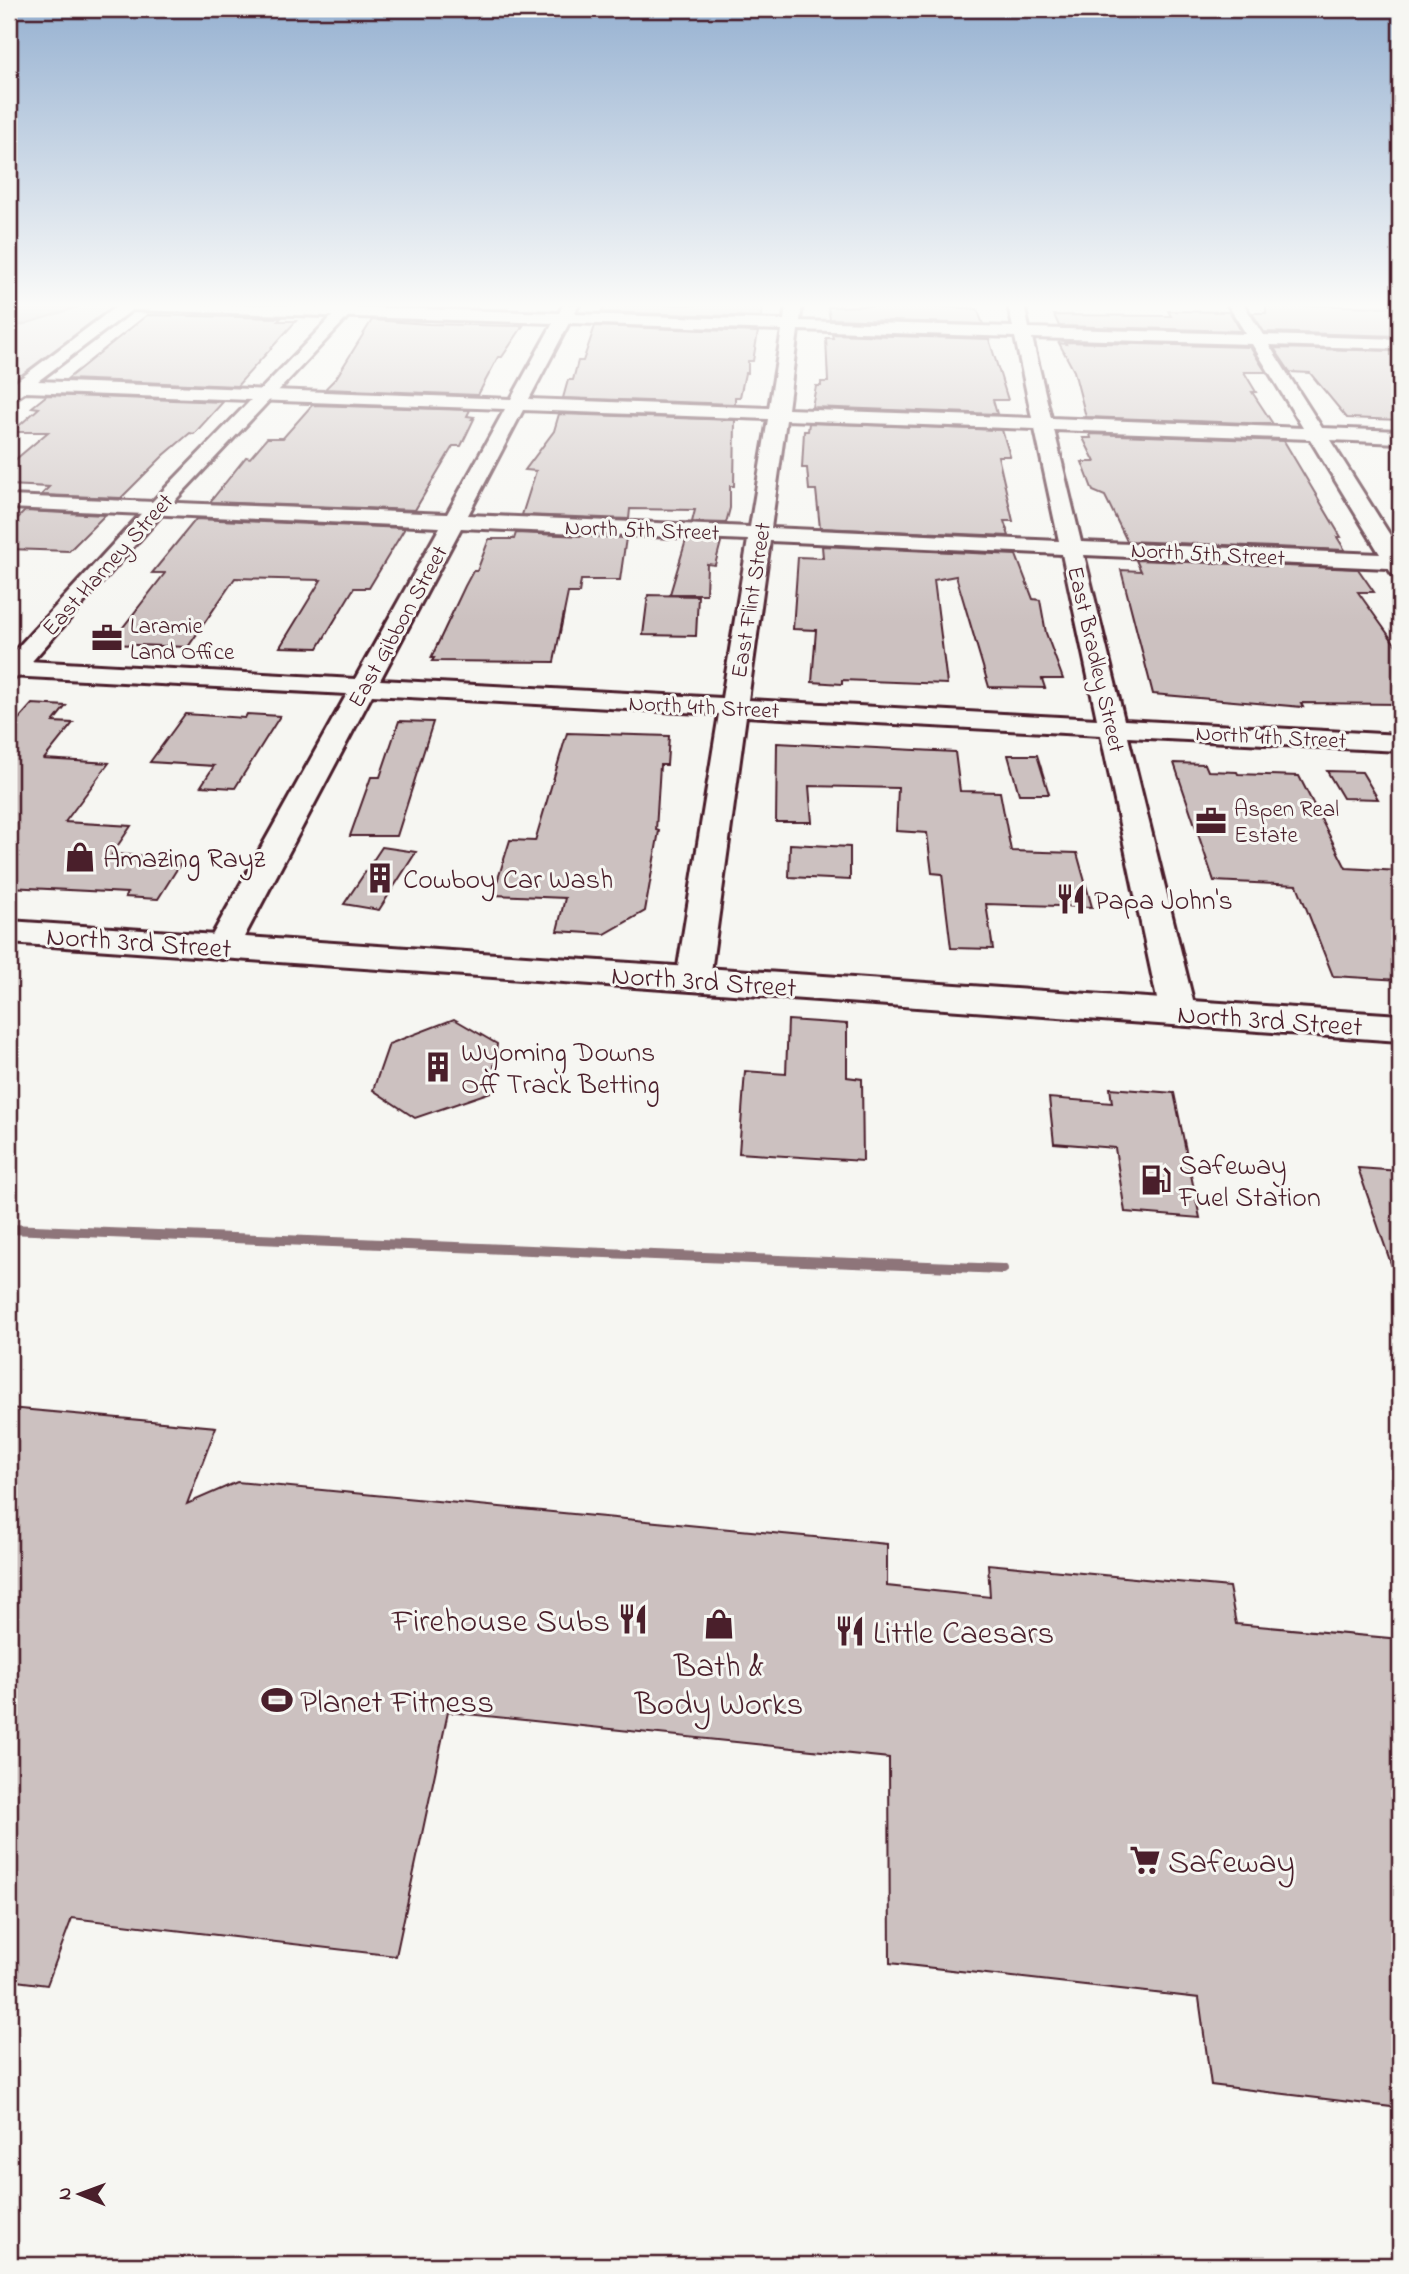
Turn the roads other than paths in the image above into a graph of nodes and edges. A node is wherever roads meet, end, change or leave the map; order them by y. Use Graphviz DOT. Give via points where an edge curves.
graph roads {
  1 [pos="251,411"];
  2 [pos="514,411"];
  3 [pos="694,411"];
  4 [pos="1040,411"];
  5 [pos="1302,411"];
  6 [pos="778,414"];
  7 [pos="1043,424"];
  8 [pos="1316,434"];
  9 [pos="1400,437"];
  10 [pos="9,502"];
  11 [pos="157,508"];
  12 [pos="454,520"];
  13 [pos="760,534"];
  14 [pos="1071,547"];
  15 [pos="1399,564"];
  16 [pos="10,670"];
  17 [pos="363,688"];
  18 [pos="733,708"];
  19 [pos="1113,728"];
  20 [pos="1400,743"];
  21 [pos="9,932"];
  22 [pos="222,948"];
  23 [pos="693,979"];
  24 [pos="1178,1013"];
  25 [pos="1400,1028"];
  1 -- 11 [label="street, East Harney Street"];
  2 -- 12 [label="street, East Gibbon Street"];
  3 -- 6 [label="street"];
  4 -- 7 [label="street, East Bradley Street"];
  5 -- 8 [label="street"];
  6 -- 7 [label="street"];
  6 -- 13 [label="street, East Flint Street"];
  7 -- 8 [label="street"];
  7 -- 14 [label="street, East Bradley Street"];
  8 -- 9 [label="street"];
  8 -- 15 [label="street"];
  10 -- 11 [label="street, North 5th Street"];
  11 -- 12 [label="street, North 5th Street"];
  11 -- 16 [label="street, East Harney Street"];
  12 -- 13 [label="street, North 5th Street"];
  12 -- 17 [label="street, East Gibbon Street"];
  13 -- 14 [label="street, North 5th Street"];
  13 -- 18 [label="street, East Flint Street"];
  14 -- 15 [label="street, North 5th Street"];
  14 -- 19 [label="street, East Bradley Street"];
  16 -- 17 [label="street, North 4th Street"];
  17 -- 18 [label="street, North 4th Street"];
  17 -- 22 [label="street, East Gibbon Street"];
  18 -- 19 [label="street, North 4th Street"];
  18 -- 23 [label="street, East Flint Street"];
  19 -- 20 [label="street, North 4th Street"];
  19 -- 24 [label="street, East Bradley Street"];
  21 -- 22 [label="street, North 3rd Street"];
  22 -- 23 [label="street, North 3rd Street"];
  23 -- 24 [label="street, North 3rd Street"];
  24 -- 25 [label="street, North 3rd Street"];
}
